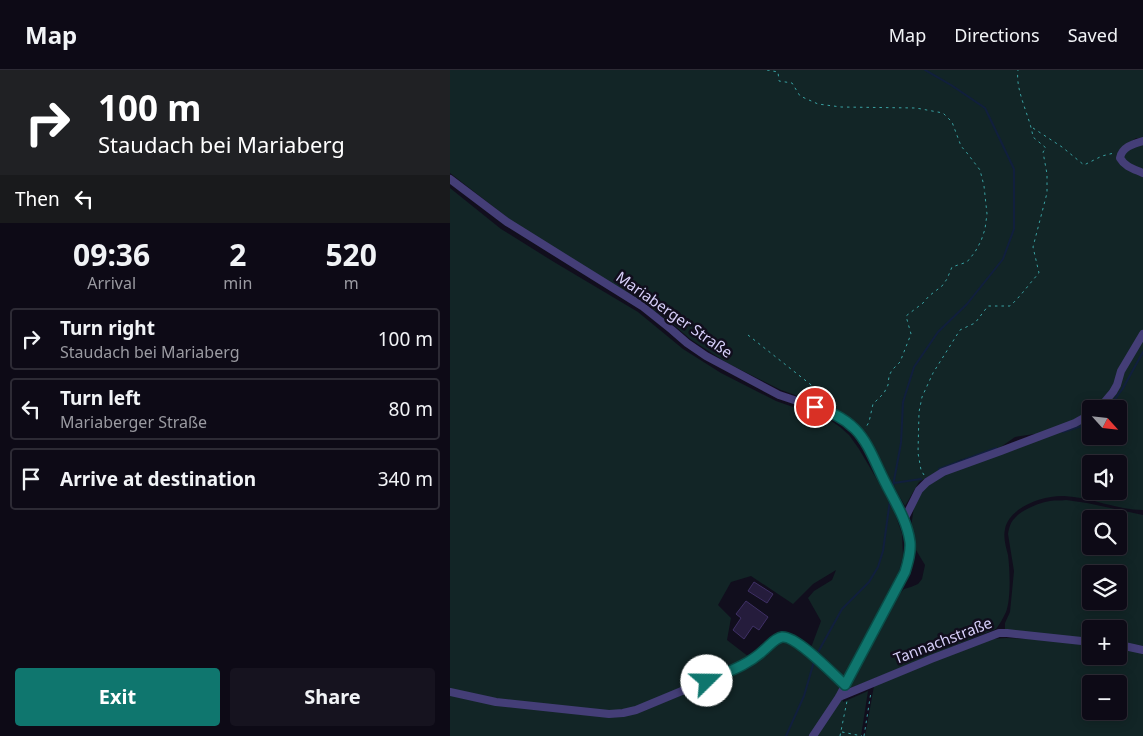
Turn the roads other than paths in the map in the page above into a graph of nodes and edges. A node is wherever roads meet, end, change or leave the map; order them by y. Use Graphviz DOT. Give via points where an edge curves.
graph roads {
  1 [pos="1143,141"];
  2 [pos="1143,173"];
  3 [pos="450,179"];
  4 [pos="1143,334"];
  5 [pos="1106,400"];
  6 [pos="1082,419"];
  7 [pos="904,520"];
  8 [pos="1082,641"];
  9 [pos="1127,647"];
  10 [pos="1143,650"];
  11 [pos="845,685"];
  12 [pos="450,692"];
  13 [pos="839,697"];
  14 [pos="813,736"];
  1 -- 2 [label="street" via="1128,147 1120,158"];
  3 -- 7 [label="street, Mariaberger Straße" via="507,222 642,306 706,356 779,395 845,420 871,454"];
  4 -- 5 [label="street"];
  6 -- 7 [label="street" via="943,472 919,490"];
  7 -- 11 [label="street, Mariaberger Straße" via="910,548 905,572"];
  8 -- 13 [label="street, Tannachstraße" via="999,633"];
  9 -- 10 [label="street"];
  11 -- 12 [label="street" via="798,642 781,637 751,662 623,713 496,702"];
  11 -- 13 [label="street, Mariaberger Straße"];
  13 -- 14 [label="street, Mariaberger Straße"];
}
